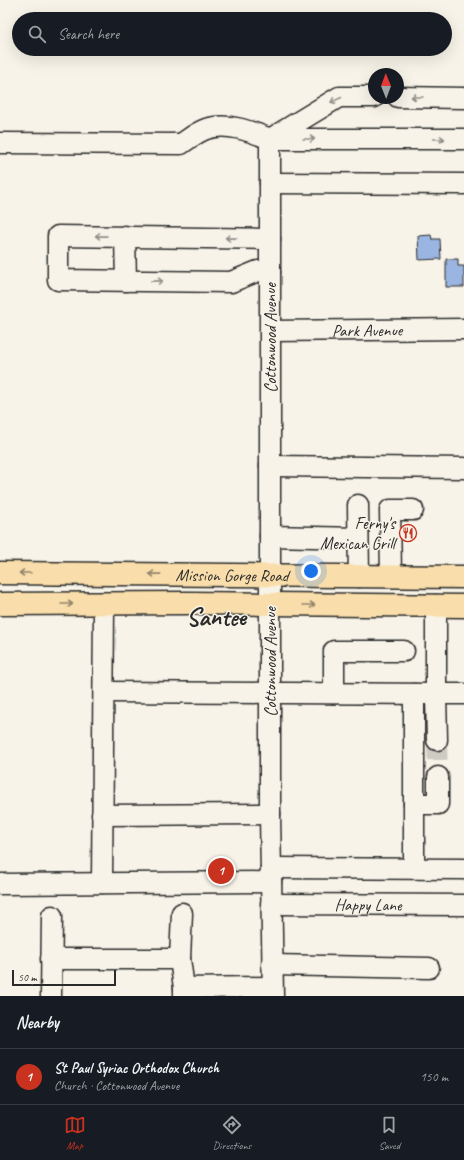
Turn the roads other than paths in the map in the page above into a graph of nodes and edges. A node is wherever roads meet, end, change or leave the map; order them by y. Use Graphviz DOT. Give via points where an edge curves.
graph roads {
  1 [pos="368,97"];
  2 [pos="404,97"];
  3 [pos="464,98"];
  4 [pos="270,139"];
  5 [pos="464,139"];
  6 [pos="0,142"];
  7 [pos="270,183"];
  8 [pos="464,184"];
  9 [pos="125,236"];
  10 [pos="270,239"];
  11 [pos="270,272"];
  12 [pos="126,281"];
  13 [pos="464,329"];
  14 [pos="271,331"];
  15 [pos="270,466"];
  16 [pos="464,468"];
  17 [pos="358,505"];
  18 [pos="413,510"];
  19 [pos="270,536"];
  20 [pos="358,538"];
  21 [pos="0,573"];
  22 [pos="269,576"];
  23 [pos="359,576"];
  24 [pos="390,576"];
  25 [pos="464,577"];
  26 [pos="0,604"];
  27 [pos="104,604"];
  28 [pos="270,604"];
  29 [pos="436,605"];
  30 [pos="464,606"];
  31 [pos="404,651"];
  32 [pos="104,692"];
  33 [pos="270,692"];
  34 [pos="334,694"];
  35 [pos="414,694"];
  36 [pos="436,694"];
  37 [pos="464,694"];
  38 [pos="437,740"];
  39 [pos="438,777"];
  40 [pos="414,804"];
  41 [pos="102,814"];
  42 [pos="270,814"];
  43 [pos="414,868"];
  44 [pos="464,869"];
  45 [pos="271,875"];
  46 [pos="102,883"];
  47 [pos="0,884"];
  48 [pos="271,904"];
  49 [pos="464,905"];
  50 [pos="182,913"];
  51 [pos="52,916"];
  52 [pos="51,959"];
  53 [pos="180,959"];
  54 [pos="272,965"];
  55 [pos="429,968"];
  56 [pos="184,992"];
  57 [pos="273,992"];
  58 [pos="51,996"];
  1 -- 4 [label="street, one-way" via="339,97"];
  3 -- 2 [label="street, one-way"];
  4 -- 5 [label="street, one-way"];
  4 -- 6 [label="street" via="236,128 219,126 205,129 181,144"];
  4 -- 7 [label="street, Cottonwood Avenue"];
  7 -- 8 [label="street"];
  7 -- 10 [label="street, Cottonwood Avenue"];
  10 -- 9 [label="street, one-way"];
  9 -- 12 [label="street"];
  9 -- 12 [label="street, one-way" via="58,236 58,280"];
  10 -- 11 [label="street, Cottonwood Avenue"];
  12 -- 11 [label="street, one-way" via="231,282 258,271"];
  11 -- 14 [label="street, Cottonwood Avenue"];
  13 -- 14 [label="street, Park Avenue"];
  14 -- 15 [label="street, Cottonwood Avenue"];
  15 -- 16 [label="street"];
  15 -- 19 [label="street, Cottonwood Avenue"];
  17 -- 20 [label="street"];
  18 -- 24 [label="street" via="390,510"];
  19 -- 20 [label="street"];
  19 -- 22 [label="street, Cottonwood Avenue"];
  20 -- 23 [label="street"];
  22 -- 21 [label="main road, Mission Gorge Road, one-way"];
  22 -- 23 [label="main road, Mission Gorge Road"];
  22 -- 28 [label="street, Cottonwood Avenue"];
  23 -- 24 [label="main road, Mission Gorge Road"];
  24 -- 25 [label="main road, Mission Gorge Road"];
  26 -- 27 [label="main road, Mission Gorge Road, one-way"];
  27 -- 28 [label="main road, Mission Gorge Road"];
  27 -- 32 [label="street"];
  28 -- 29 [label="main road, Mission Gorge Road, one-way"];
  28 -- 33 [label="street, Cottonwood Avenue"];
  29 -- 30 [label="main road, Mission Gorge Road"];
  29 -- 36 [label="street"];
  31 -- 34 [label="street" via="334,651"];
  32 -- 33 [label="street"];
  32 -- 41 [label="street"];
  33 -- 34 [label="street"];
  33 -- 42 [label="street, Cottonwood Avenue"];
  34 -- 35 [label="street"];
  35 -- 36 [label="street"];
  35 -- 40 [label="street"];
  36 -- 37 [label="street"];
  36 -- 38 [label="street"];
  39 -- 40 [label="street" via="438,804"];
  40 -- 43 [label="street"];
  41 -- 42 [label="street"];
  41 -- 46 [label="street"];
  42 -- 45 [label="street, Cottonwood Avenue"];
  43 -- 44 [label="street"];
  43 -- 45 [label="street"];
  45 -- 46 [label="street"];
  45 -- 48 [label="street, Cottonwood Avenue"];
  46 -- 47 [label="street"];
  48 -- 49 [label="street, Happy Lane"];
  48 -- 54 [label="street, Cottonwood Avenue"];
  50 -- 53 [label="street"];
  51 -- 52 [label="street"];
  52 -- 53 [label="street"];
  52 -- 58 [label="street"];
  53 -- 56 [label="street"];
  54 -- 55 [label="street"];
  54 -- 57 [label="street, Cottonwood Avenue"];
  56 -- 57 [label="street"];
}
